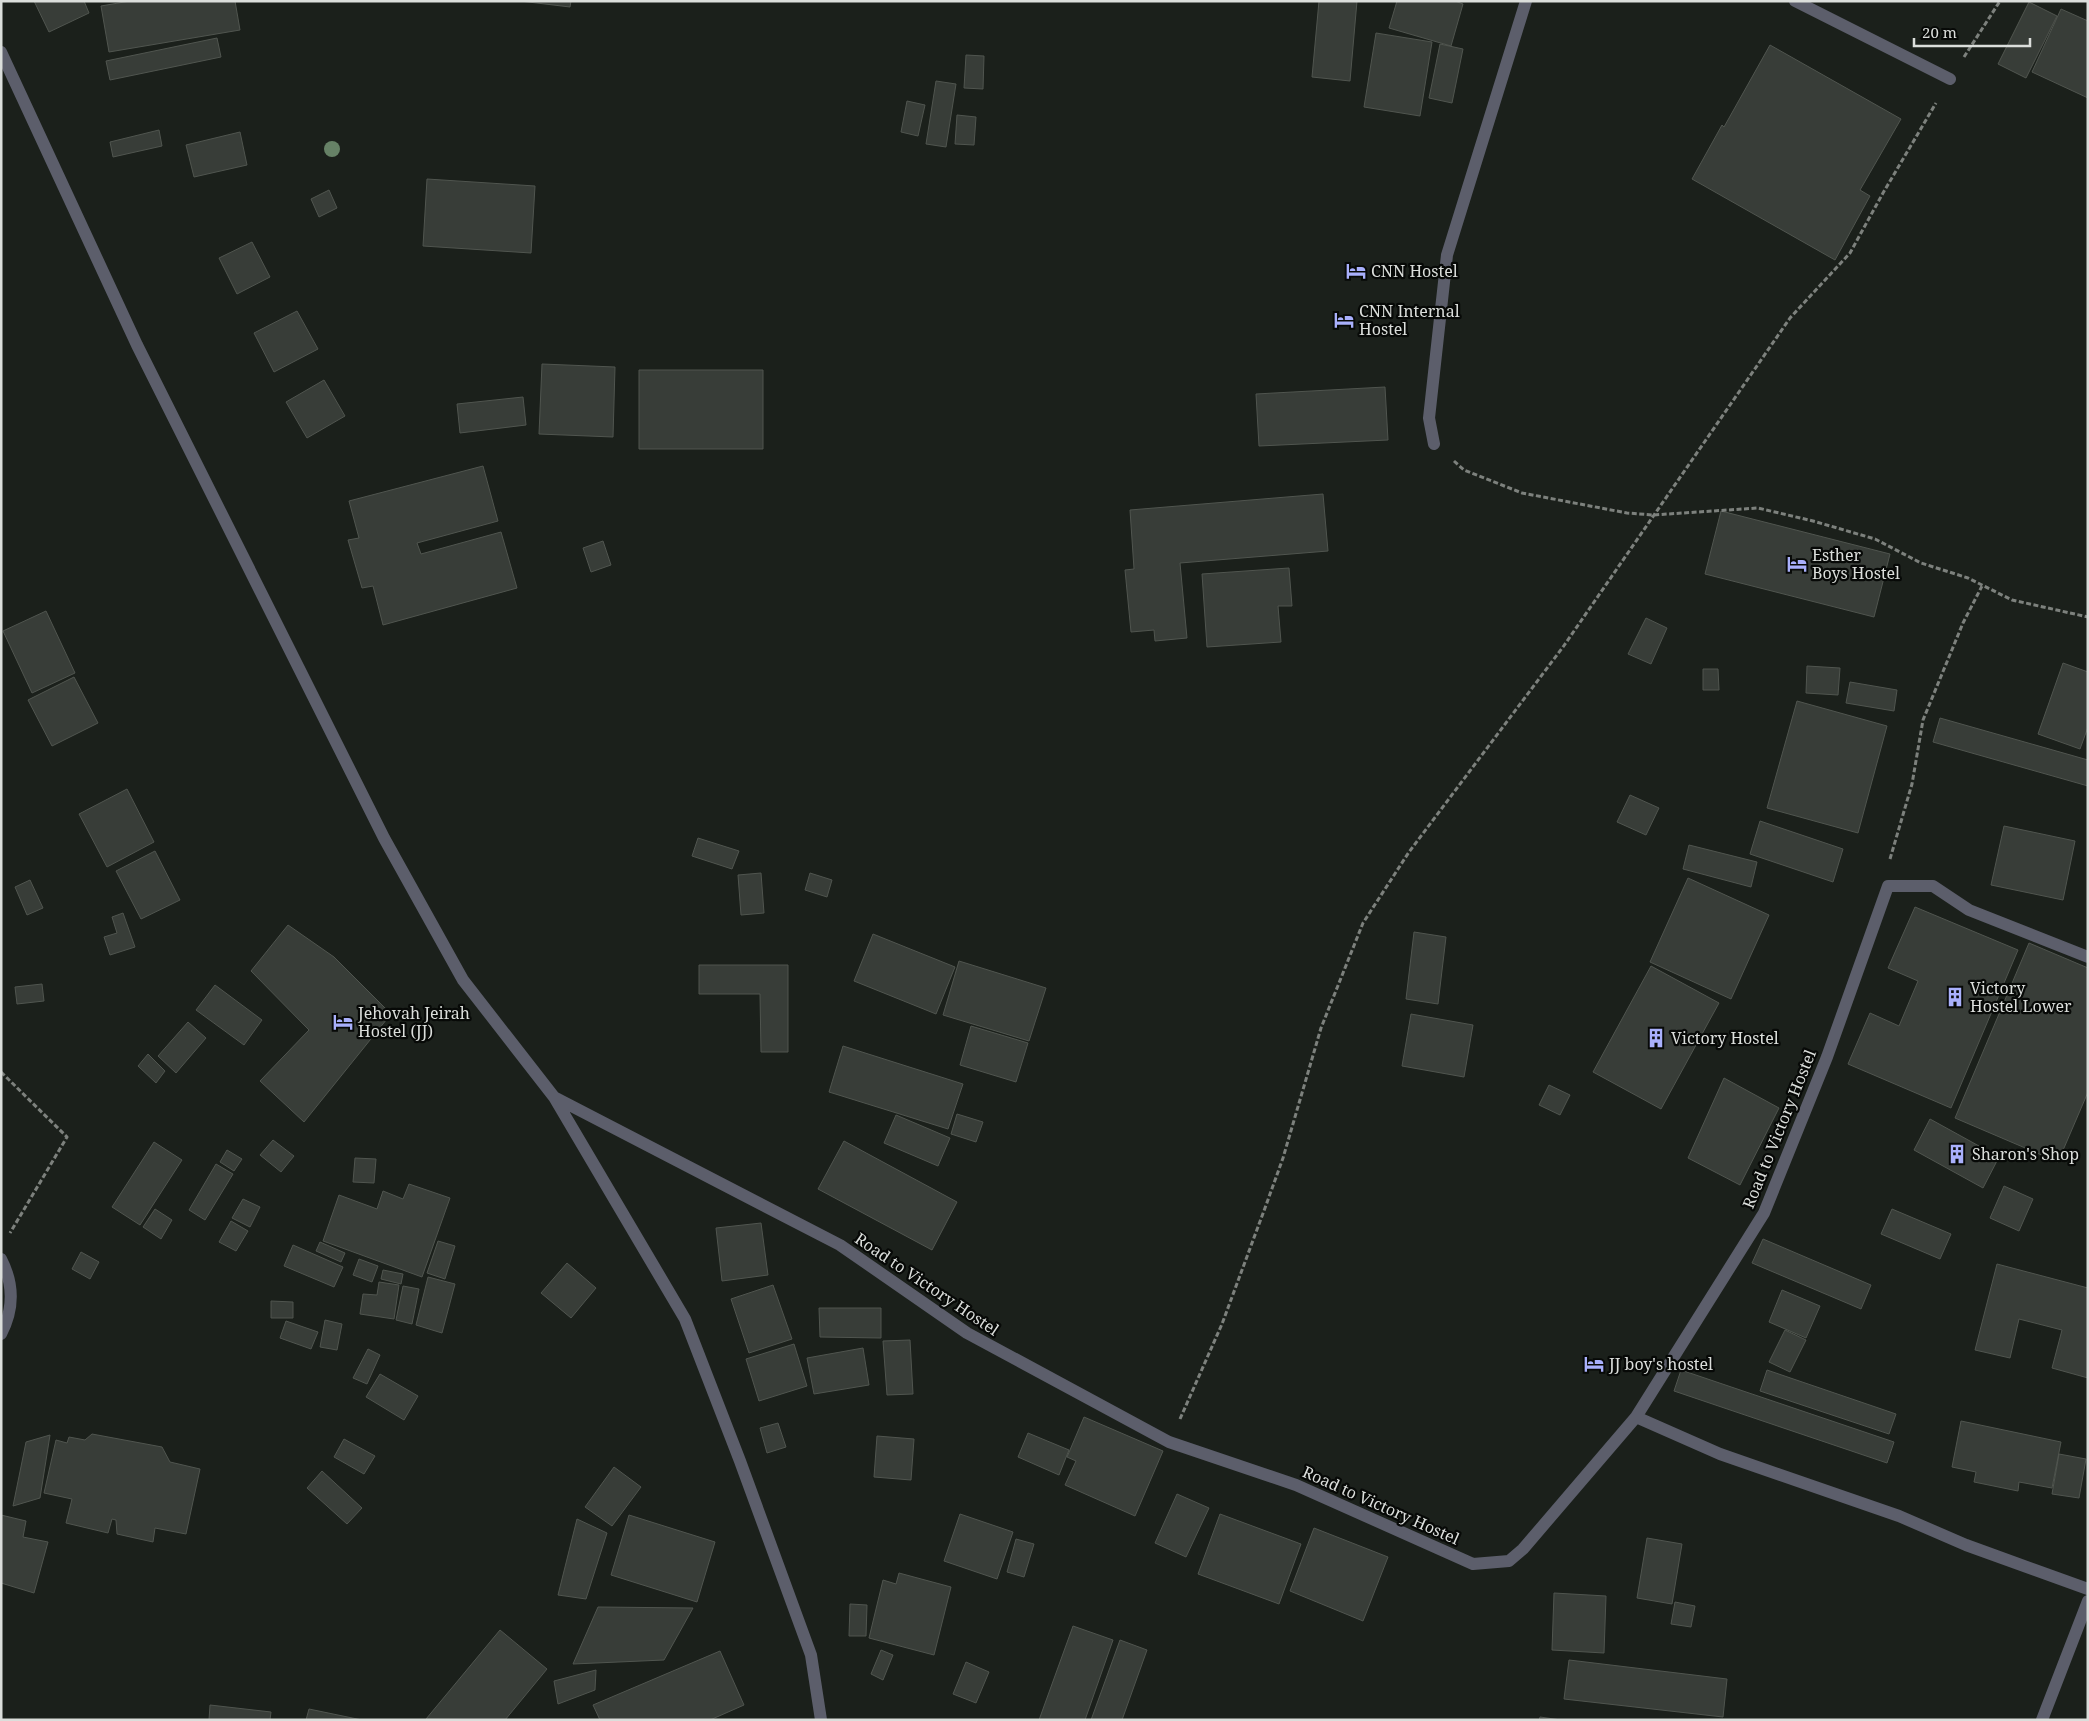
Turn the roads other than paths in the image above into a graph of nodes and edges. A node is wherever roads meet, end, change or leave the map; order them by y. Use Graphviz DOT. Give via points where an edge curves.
graph roads {
  1 [pos="1526,1"];
  2 [pos="1795,1"];
  3 [pos="1,52"];
  4 [pos="1950,79"];
  5 [pos="1434,444"];
  6 [pos="2088,957"];
  7 [pos="554,1097"];
  8 [pos="1,1259"];
  9 [pos="1,1334"];
  10 [pos="1636,1417"];
  11 [pos="2088,1589"];
  12 [pos="2088,1601"];
  13 [pos="821,1720"];
  14 [pos="2042,1720"];
  1 -- 5 [label="street" via="1447,255 1430,418"];
  2 -- 4 [label="street"];
  3 -- 7 [label="street" via="137,345 384,838 463,980"];
  6 -- 10 [label="street, Road to Victory Hostel" via="1969,910 1933,886 1888,886 1827,1057 1764,1213"];
  7 -- 10 [label="street, Road to Victory Hostel" via="840,1245 967,1333 1169,1442 1296,1485 1473,1564 1509,1561 1523,1549"];
  7 -- 13 [label="street" via="685,1319 811,1655"];
  8 -- 9 [label="street" via="12,1290"];
  10 -- 11 [label="street" via="1720,1454 1899,1516 1966,1545"];
  12 -- 14 [label="street"];
}
